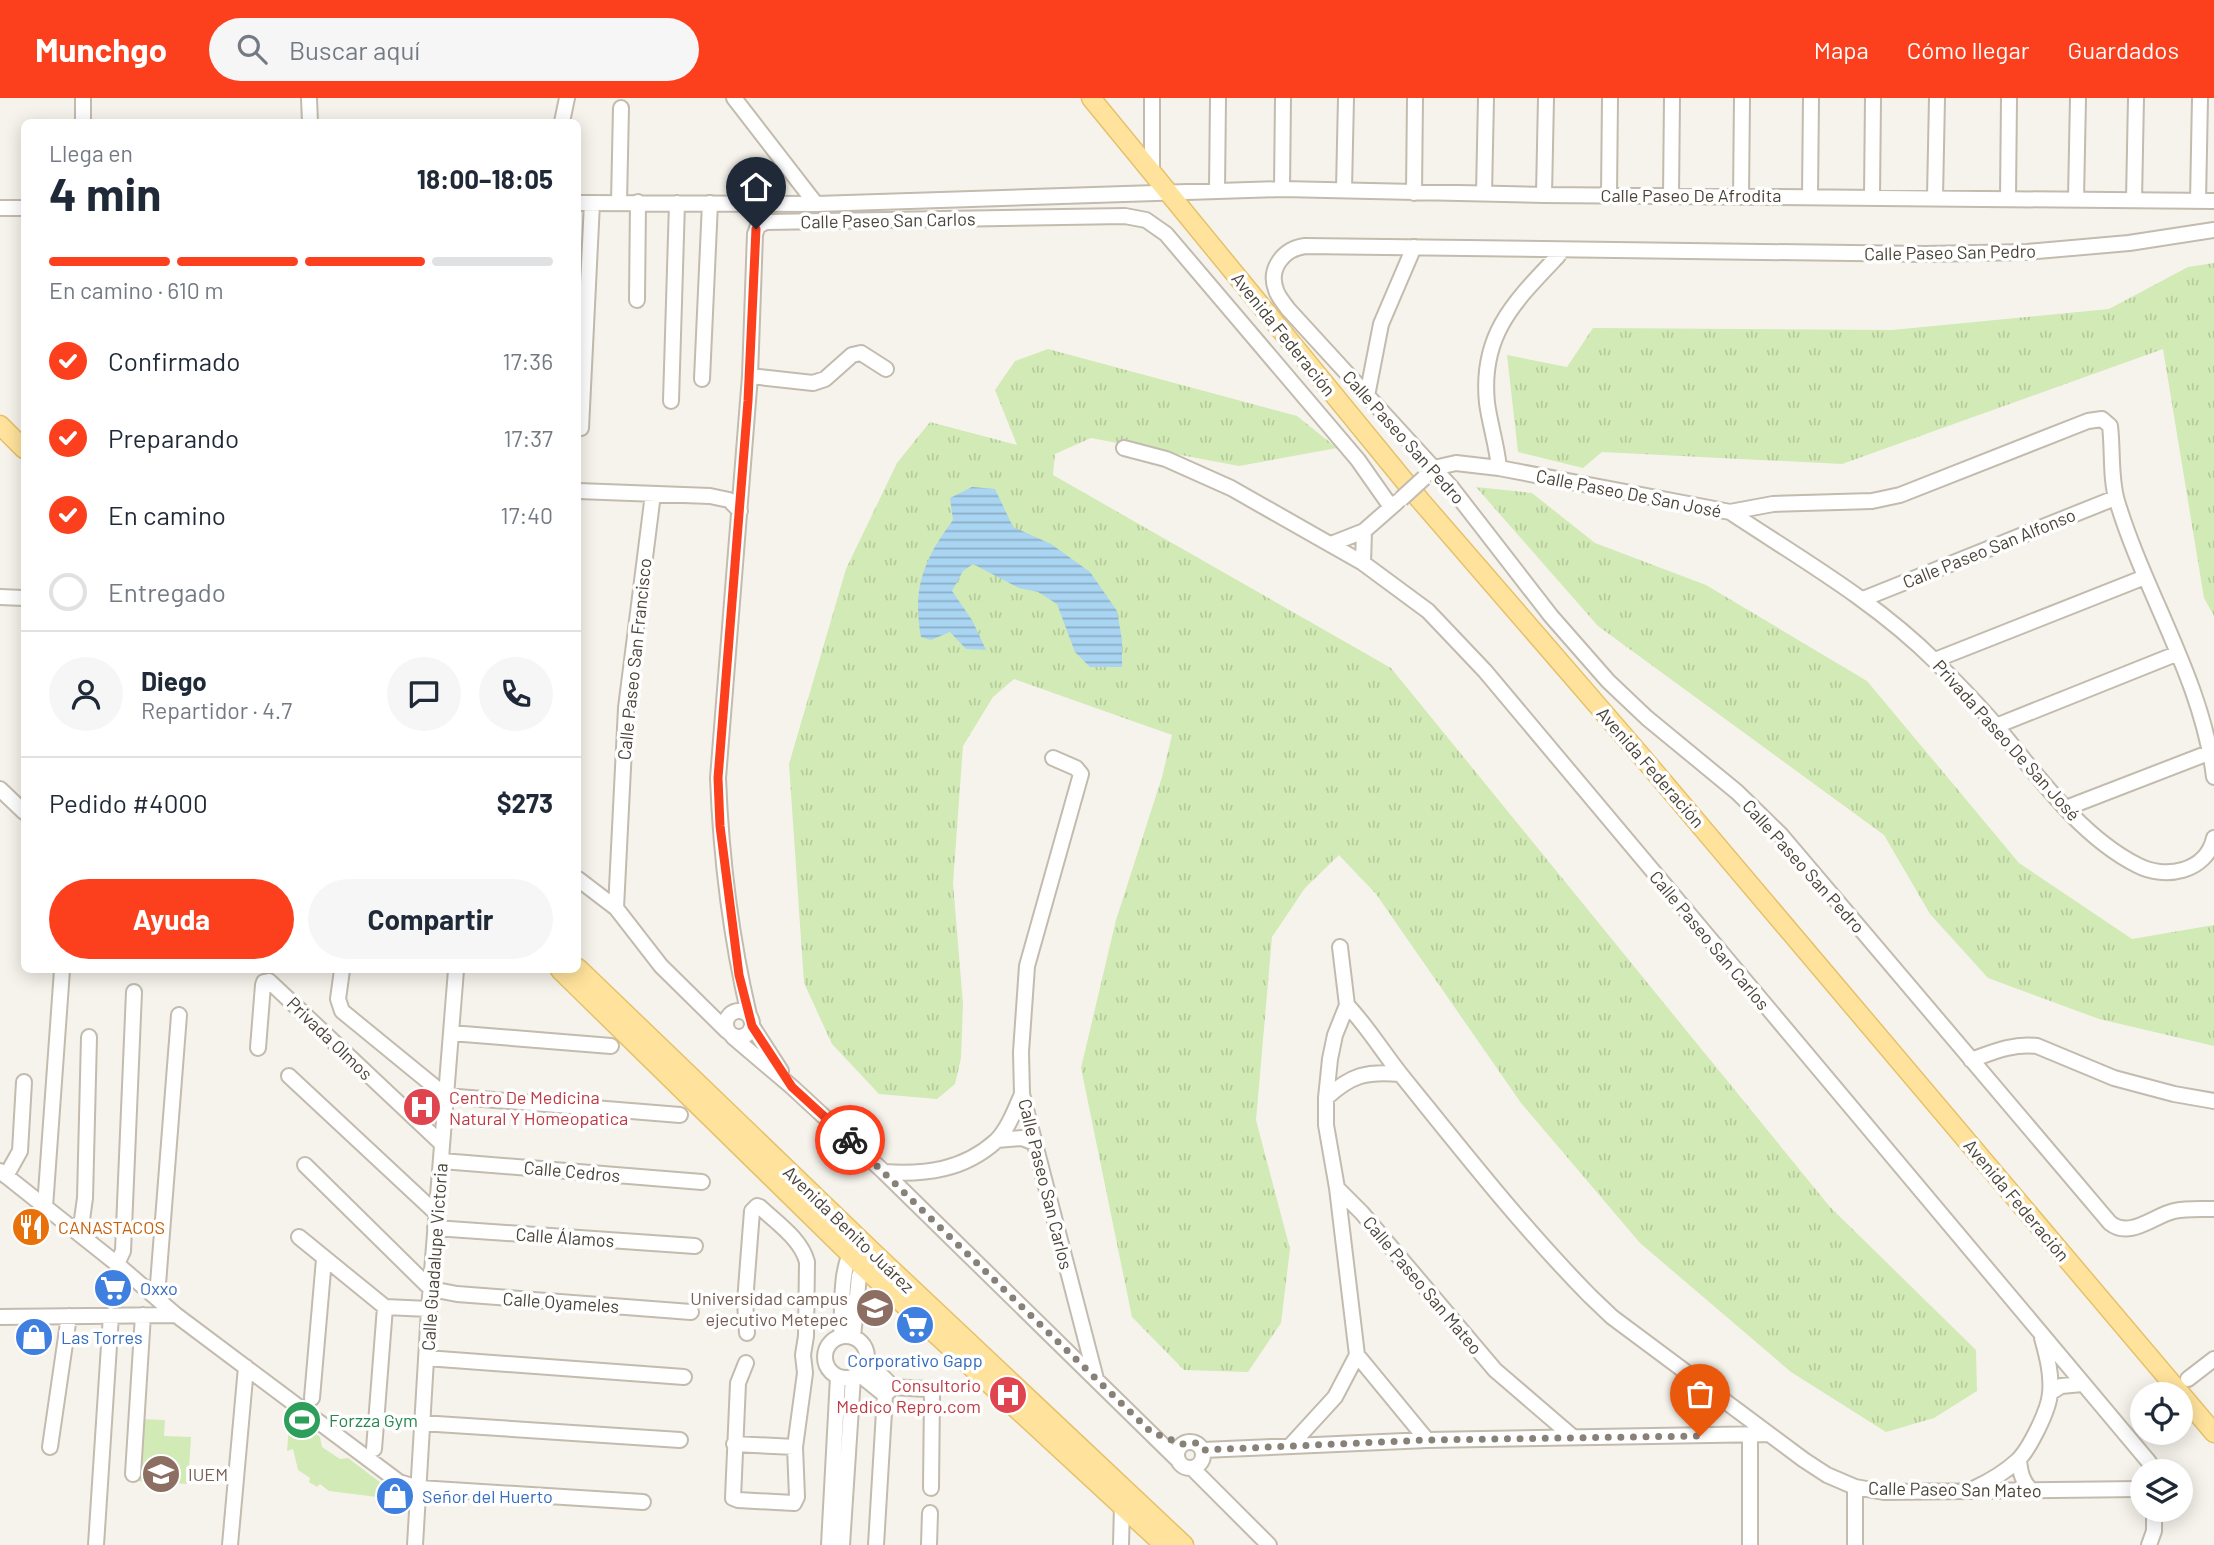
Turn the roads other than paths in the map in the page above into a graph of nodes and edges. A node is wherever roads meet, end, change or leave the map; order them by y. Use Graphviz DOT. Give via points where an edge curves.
graph roads {
  1 [pos="83,98"];
  2 [pos="309,98"];
  3 [pos="567,98"];
  4 [pos="734,98"];
  5 [pos="1091,98"];
  6 [pos="1152,98"];
  7 [pos="1218,98"];
  8 [pos="1283,98"];
  9 [pos="1346,98"];
  10 [pos="1416,98"];
  11 [pos="1486,98"];
  12 [pos="1546,98"];
  13 [pos="1610,98"];
  14 [pos="1672,98"];
  15 [pos="1742,98"];
  16 [pos="1811,98"];
  17 [pos="1874,98"];
  18 [pos="1937,98"];
  19 [pos="2009,98"];
  20 [pos="2078,98"];
  21 [pos="2136,98"];
  22 [pos="2200,98"];
  23 [pos="621,108"];
  24 [pos="83,119"];
  25 [pos="310,119"];
  26 [pos="563,119"];
  27 [pos="1152,173"];
  28 [pos="1282,189"];
  29 [pos="1343,189"];
  30 [pos="1217,191"];
  31 [pos="1167,192"];
  32 [pos="1414,193"];
  33 [pos="1484,194"];
  34 [pos="1544,195"];
  35 [pos="1609,195"];
  36 [pos="1671,196"];
  37 [pos="1810,196"];
  38 [pos="1741,197"];
  39 [pos="1872,197"];
  40 [pos="1935,197"];
  41 [pos="2008,199"];
  42 [pos="2076,200"];
  43 [pos="2134,200"];
  44 [pos="2198,201"];
  45 [pos="2214,201"];
  46 [pos="619,202"];
  47 [pos="638,202"];
  48 [pos="585,203"];
  49 [pos="677,203"];
  50 [pos="710,203"];
  51 [pos="816,204"];
  52 [pos="0,208"];
  53 [pos="21,208"];
  54 [pos="2214,230"];
  55 [pos="1414,247"];
  56 [pos="1562,250"];
  57 [pos="637,300"];
  58 [pos="886,369"];
  59 [pos="750,376"];
  60 [pos="702,379"];
  61 [pos="1367,396"];
  62 [pos="671,401"];
  63 [pos="0,425"];
  64 [pos="581,428"];
  65 [pos="21,446"];
  66 [pos="1124,448"];
  67 [pos="1499,468"];
  68 [pos="1429,473"];
  69 [pos="743,477"];
  70 [pos="581,491"];
  71 [pos="653,494"];
  72 [pos="710,496"];
  73 [pos="2115,498"];
  74 [pos="1396,503"];
  75 [pos="740,512"];
  76 [pos="1730,512"];
  77 [pos="1364,531"];
  78 [pos="1331,544"];
  79 [pos="1363,563"];
  80 [pos="2144,577"];
  81 [pos="0,597"];
  82 [pos="21,598"];
  83 [pos="1863,599"];
  84 [pos="2176,654"];
  85 [pos="1935,660"];
  86 [pos="1996,726"];
  87 [pos="2211,752"];
  88 [pos="1053,758"];
  89 [pos="2214,777"];
  90 [pos="0,789"];
  91 [pos="2066,808"];
  92 [pos="21,809"];
  93 [pos="2214,838"];
  94 [pos="581,881"];
  95 [pos="616,908"];
  96 [pos="1340,947"];
  97 [pos="581,971"];
  98 [pos="62,973"];
  99 [pos="342,973"];
  100 [pos="456,973"];
  101 [pos="563,973"];
  102 [pos="134,992"];
  103 [pos="691,995"];
  104 [pos="1347,1005"];
  105 [pos="179,1014"];
  106 [pos="741,1017"];
  107 [pos="451,1034"];
  108 [pos="730,1034"];
  109 [pos="89,1037"];
  110 [pos="611,1046"];
  111 [pos="258,1048"];
  112 [pos="1971,1060"];
  113 [pos="1400,1074"];
  114 [pos="289,1076"];
  115 [pos="24,1082"];
  116 [pos="792,1087"];
  117 [pos="1022,1094"];
  118 [pos="446,1096"];
  119 [pos="1326,1098"];
  120 [pos="2214,1101"];
  121 [pos="680,1115"];
  122 [pos="997,1140"];
  123 [pos="1035,1143"];
  124 [pos="442,1144"];
  125 [pos="442,1161"];
  126 [pos="305,1165"];
  127 [pos="884,1172"];
  128 [pos="3,1173"];
  129 [pos="702,1182"];
  130 [pos="1337,1188"];
  131 [pos="45,1207"];
  132 [pos="2214,1209"];
  133 [pos="436,1213"];
  134 [pos="435,1228"];
  135 [pos="80,1234"];
  136 [pos="299,1237"];
  137 [pos="695,1246"];
  138 [pos="855,1246"];
  139 [pos="324,1259"];
  140 [pos="869,1260"];
  141 [pos="117,1264"];
  142 [pos="431,1289"];
  143 [pos="154,1296"];
  144 [pos="385,1307"];
  145 [pos="429,1309"];
  146 [pos="691,1312"];
  147 [pos="176,1314"];
  148 [pos="111,1315"];
  149 [pos="143,1315"];
  150 [pos="69,1316"];
  151 [pos="0,1317"];
  152 [pos="747,1333"];
  153 [pos="2041,1334"];
  154 [pos="806,1336"];
  155 [pos="847,1337"];
  156 [pos="827,1346"];
  157 [pos="1357,1356"];
  158 [pos="426,1358"];
  159 [pos="746,1363"];
  160 [pos="825,1364"];
  161 [pos="246,1367"];
  162 [pos="2211,1367"];
  163 [pos="854,1372"];
  164 [pos="805,1373"];
  165 [pos="684,1377"];
  166 [pos="1096,1379"];
  167 [pos="2188,1379"];
  168 [pos="2082,1384"];
  169 [pos="889,1391"];
  170 [pos="2050,1393"];
  171 [pos="312,1398"];
  172 [pos="421,1423"];
  173 [pos="1151,1432"];
  174 [pos="2214,1433"];
  175 [pos="1767,1434"];
  176 [pos="1750,1436"];
  177 [pos="1573,1437"];
  178 [pos="680,1440"];
  179 [pos="1427,1440"];
  180 [pos="734,1444"];
  181 [pos="1182,1444"];
  182 [pos="1291,1445"];
  183 [pos="50,1447"];
  184 [pos="796,1447"];
  185 [pos="374,1449"];
  186 [pos="1203,1450"];
  187 [pos="2020,1459"];
  188 [pos="2144,1459"];
  189 [pos="1178,1460"];
  190 [pos="1192,1468"];
  191 [pos="133,1474"];
  192 [pos="1855,1487"];
  193 [pos="419,1488"];
  194 [pos="931,1488"];
  195 [pos="2130,1489"];
  196 [pos="2031,1490"];
  197 [pos="1967,1491"];
  198 [pos="1126,1500"];
  199 [pos="643,1502"];
  200 [pos="930,1513"];
  201 [pos="2154,1522"];
  202 [pos="96,1545"];
  203 [pos="230,1545"];
  204 [pos="415,1545"];
  205 [pos="829,1545"];
  206 [pos="842,1545"];
  207 [pos="876,1545"];
  208 [pos="929,1545"];
  209 [pos="1121,1545"];
  210 [pos="1164,1545"];
  211 [pos="1184,1545"];
  212 [pos="1269,1545"];
  213 [pos="1750,1545"];
  214 [pos="1855,1545"];
  215 [pos="2149,1545"];
  1 -- 24 [label="street"];
  2 -- 25 [label="street"];
  3 -- 26 [label="street"];
  4 -- 51 [label="street"];
  5 -- 27 [label="main road, Avenida Federación"];
  6 -- 27 [label="street"];
  7 -- 30 [label="street"];
  8 -- 28 [label="street"];
  9 -- 29 [label="street"];
  10 -- 32 [label="street"];
  11 -- 33 [label="street"];
  12 -- 34 [label="street"];
  13 -- 35 [label="street"];
  14 -- 36 [label="street"];
  15 -- 38 [label="street"];
  16 -- 37 [label="street"];
  17 -- 39 [label="street"];
  18 -- 40 [label="street"];
  19 -- 41 [label="street"];
  20 -- 42 [label="street"];
  21 -- 43 [label="street"];
  22 -- 44 [label="street"];
  23 -- 46 [label="street"];
  27 -- 31 [label="main road, Avenida Federación"];
  28 -- 29 [label="street, Calle Paseo De Afrodita"];
  28 -- 30 [label="street, Calle Paseo De Afrodita"];
  29 -- 32 [label="street, Calle Paseo De Afrodita"];
  30 -- 31 [label="street, Calle Paseo De Afrodita"];
  31 -- 51 [label="street, Calle Paseo De Afrodita"];
  31 -- 174 [label="main road, Avenida Federación" via="1420,500"];
  32 -- 33 [label="street, Calle Paseo De Afrodita"];
  33 -- 34 [label="street, Calle Paseo De Afrodita"];
  34 -- 35 [label="street, Calle Paseo De Afrodita"];
  35 -- 36 [label="street, Calle Paseo De Afrodita"];
  36 -- 38 [label="street, Calle Paseo De Afrodita"];
  37 -- 38 [label="street, Calle Paseo De Afrodita"];
  37 -- 39 [label="street, Calle Paseo De Afrodita"];
  39 -- 40 [label="street, Calle Paseo De Afrodita"];
  40 -- 41 [label="street, Calle Paseo De Afrodita"];
  41 -- 42 [label="street, Calle Paseo De Afrodita"];
  42 -- 43 [label="street, Calle Paseo De Afrodita"];
  43 -- 44 [label="street, Calle Paseo De Afrodita"];
  44 -- 45 [label="street, Calle Paseo De Afrodita"];
  46 -- 47 [label="street, Calle Paseo De Afrodita"];
  46 -- 48 [label="street, Calle Paseo De Afrodita"];
  47 -- 49 [label="street, Calle Paseo De Afrodita"];
  47 -- 57 [label="street"];
  48 -- 64 [label="street"];
  49 -- 50 [label="street, Calle Paseo De Afrodita"];
  49 -- 62 [label="street"];
  50 -- 51 [label="street, Calle Paseo De Afrodita"];
  50 -- 60 [label="street"];
  52 -- 53 [label="street"];
  54 -- 56 [label="street, Calle Paseo San Pedro" via="2027,252"];
  55 -- 56 [label="street, Calle Paseo San Pedro"];
  55 -- 61 [label="street" via="1381,324"];
  55 -- 61 [label="street, Calle Paseo San Pedro" via="1305,246 1285,253 1276,266 1276,293"];
  56 -- 67 [label="street" via="1520,295 1494,341 1486,390"];
  58 -- 59 [label="street" via="861,353 813,383"];
  59 -- 69 [label="street, Calle Paseo San Carlos"];
  59 -- 74 [label="street, Calle Paseo San Carlos" via="755,234 761,223 1137,218 1166,234"];
  61 -- 68 [label="street, Calle Paseo San Pedro"];
  63 -- 65 [label="main road"];
  66 -- 78 [label="street, Calle Paseo San Carlos" via="1202,474"];
  67 -- 68 [label="street, Calle Paseo De San José" via="1456,463"];
  67 -- 76 [label="street, Calle Paseo De San José"];
  68 -- 74 [label="street, bridge"];
  68 -- 112 [label="street, Calle Paseo San Pedro" via="1608,681 1781,835"];
  69 -- 72 [label="street" via="729,490"];
  69 -- 75 [label="street, Calle Paseo San Carlos"];
  70 -- 71 [label="street"];
  71 -- 72 [label="street"];
  71 -- 95 [label="street, Calle Paseo San Francisco" via="626,708"];
  72 -- 75 [label="street" via="729,500"];
  73 -- 76 [label="street, Calle Paseo De San José" via="2110,426 2102,419 1900,495"];
  73 -- 80 [label="street"];
  73 -- 83 [label="street, Calle Paseo San Alfonso"];
  74 -- 77 [label="street"];
  75 -- 106 [label="street, Calle Paseo San Carlos" via="718,778"];
  76 -- 83 [label="street, Privada Paseo De San José"];
  77 -- 78 [label="street"];
  77 -- 79 [label="street"];
  78 -- 79 [label="street, Calle Paseo San Carlos"];
  79 -- 153 [label="street, Calle Paseo San Carlos" via="1428,611 1485,671"];
  80 -- 84 [label="street"];
  80 -- 85 [label="street"];
  81 -- 82 [label="street"];
  83 -- 85 [label="street, Privada Paseo De San José"];
  84 -- 86 [label="street"];
  84 -- 87 [label="street" via="2190,681"];
  85 -- 86 [label="street, Privada Paseo De San José"];
  86 -- 91 [label="street, Privada Paseo De San José"];
  87 -- 89 [label="street"];
  87 -- 91 [label="street"];
  88 -- 117 [label="street, Calle Paseo San Carlos" via="1081,774 1027,966"];
  90 -- 92 [label="street"];
  91 -- 93 [label="street, Privada Paseo De San José" via="2102,842 2156,873 2196,865"];
  94 -- 95 [label="street"];
  95 -- 103 [label="street" via="661,966"];
  96 -- 104 [label="street"];
  97 -- 138 [label="main road, Avenida Benito Juárez"];
  98 -- 131 [label="street"];
  99 -- 118 [label="street" via="338,999 342,1011"];
  100 -- 107 [label="street, Calle Guadalupe Victoria"];
  101 -- 138 [label="main road, Avenida Benito Juárez"];
  102 -- 141 [label="street" via="122,1251"];
  103 -- 106 [label="street"];
  103 -- 108 [label="street"];
  104 -- 113 [label="street"];
  104 -- 119 [label="street" via="1335,1035"];
  105 -- 143 [label="street"];
  106 -- 108 [label="street, Calle Paseo San Carlos" via="725,1023"];
  106 -- 108 [label="street" via="750,1031 743,1037"];
  106 -- 116 [label="street"];
  107 -- 110 [label="street"];
  107 -- 118 [label="street, Calle Guadalupe Victoria"];
  108 -- 116 [label="street"];
  109 -- 135 [label="street"];
  111 -- 124 [label="street, Privada Olmos" via="263,985 269,981"];
  112 -- 120 [label="street" via="2011,1046 2037,1046 2114,1078"];
  112 -- 132 [label="street, Calle Paseo San Pedro" via="2116,1228 2132,1229 2179,1210"];
  113 -- 119 [label="street" via="1366,1073"];
  113 -- 175 [label="street" via="1590,1296"];
  114 -- 133 [label="street"];
  115 -- 128 [label="street" via="20,1151"];
  116 -- 127 [label="street"];
  117 -- 122 [label="street"];
  117 -- 123 [label="street, Calle Paseo San Carlos"];
  118 -- 121 [label="street"];
  118 -- 124 [label="street, Calle Guadalupe Victoria"];
  119 -- 130 [label="street"];
  122 -- 123 [label="street" via="1023,1138"];
  122 -- 127 [label="street" via="958,1164 936,1171"];
  123 -- 166 [label="street, Calle Paseo San Carlos"];
  124 -- 125 [label="street, Calle Guadalupe Victoria"];
  125 -- 129 [label="street, Calle Cedros"];
  125 -- 133 [label="street, Calle Guadalupe Victoria"];
  126 -- 142 [label="street"];
  127 -- 166 [label="street"];
  128 -- 131 [label="street"];
  130 -- 157 [label="street"];
  130 -- 177 [label="street, Calle Paseo San Mateo" via="1495,1370"];
  131 -- 135 [label="street"];
  133 -- 134 [label="street, Calle Guadalupe Victoria"];
  134 -- 137 [label="street, Calle Álamos"];
  134 -- 142 [label="street, Calle Guadalupe Victoria"];
  135 -- 141 [label="street"];
  136 -- 139 [label="street"];
  138 -- 140 [label="main road, Avenida Benito Juárez"];
  138 -- 155 [label="street" via="846,1267"];
  139 -- 144 [label="street"];
  139 -- 171 [label="street"];
  140 -- 155 [label="street" via="858,1280"];
  140 -- 198 [label="main road, Avenida Benito Juárez"];
  141 -- 143 [label="street"];
  142 -- 145 [label="street, Calle Guadalupe Victoria"];
  142 -- 146 [label="street, Calle Oyameles"];
  143 -- 147 [label="street"];
  144 -- 145 [label="street"];
  144 -- 185 [label="street"];
  145 -- 158 [label="street, Calle Guadalupe Victoria"];
  147 -- 149 [label="street"];
  147 -- 161 [label="street"];
  148 -- 149 [label="street"];
  148 -- 150 [label="street"];
  148 -- 202 [label="street"];
  149 -- 191 [label="street"];
  150 -- 151 [label="street"];
  150 -- 183 [label="street"];
  152 -- 154 [label="street" via="752,1211 757,1206 804,1252"];
  153 -- 168 [label="street, Calle Paseo San Carlos"];
  153 -- 170 [label="street, Calle Paseo San Carlos"];
  154 -- 156 [label="street"];
  154 -- 164 [label="street"];
  155 -- 156 [label="street"];
  155 -- 163 [label="street" via="864,1347"];
  156 -- 160 [label="street"];
  157 -- 179 [label="street"];
  157 -- 182 [label="street" via="1335,1397"];
  158 -- 165 [label="street"];
  158 -- 172 [label="street, Calle Guadalupe Victoria"];
  159 -- 180 [label="street" via="738,1383"];
  160 -- 163 [label="street"];
  160 -- 164 [label="street"];
  161 -- 193 [label="street" via="392,1477"];
  161 -- 203 [label="street"];
  162 -- 167 [label="street"];
  163 -- 169 [label="street"];
  163 -- 205 [label="street"];
  163 -- 206 [label="street"];
  164 -- 184 [label="street"];
  166 -- 173 [label="street"];
  168 -- 170 [label="street" via="2061,1386"];
  168 -- 188 [label="street, Calle Paseo San Carlos"];
  169 -- 194 [label="street" via="932,1393"];
  169 -- 207 [label="street"];
  170 -- 187 [label="street, Calle Paseo San Carlos" via="2045,1416"];
  172 -- 178 [label="street"];
  172 -- 193 [label="street, Calle Guadalupe Victoria"];
  173 -- 181 [label="street"];
  173 -- 189 [label="street"];
  175 -- 176 [label="street"];
  175 -- 192 [label="street, Calle Paseo San Mateo" via="1827,1475"];
  176 -- 177 [label="street"];
  176 -- 213 [label="street"];
  177 -- 179 [label="street"];
  179 -- 182 [label="street"];
  180 -- 184 [label="street"];
  180 -- 184 [label="street" via="733,1498 790,1504 797,1497"];
  181 -- 186 [label="street" via="1196,1443"];
  181 -- 189 [label="street"];
  182 -- 186 [label="street"];
  186 -- 190 [label="street" via="1200,1463"];
  187 -- 196 [label="street" via="2024,1483"];
  187 -- 197 [label="street, Calle Paseo San Carlos"];
  189 -- 190 [label="street"];
  190 -- 212 [label="street"];
  192 -- 197 [label="street, Calle Paseo San Mateo" via="1884,1492"];
  192 -- 214 [label="street"];
  193 -- 199 [label="street"];
  193 -- 204 [label="street, Calle Guadalupe Victoria"];
  195 -- 196 [label="street, Calle Paseo San Mateo"];
  196 -- 197 [label="street, Calle Paseo San Mateo"];
  198 -- 209 [label="street"];
  198 -- 210 [label="main road, Avenida Benito Juárez"];
  198 -- 211 [label="main road, Avenida Benito Juárez"];
  200 -- 208 [label="street"];
  201 -- 215 [label="street"];
}
